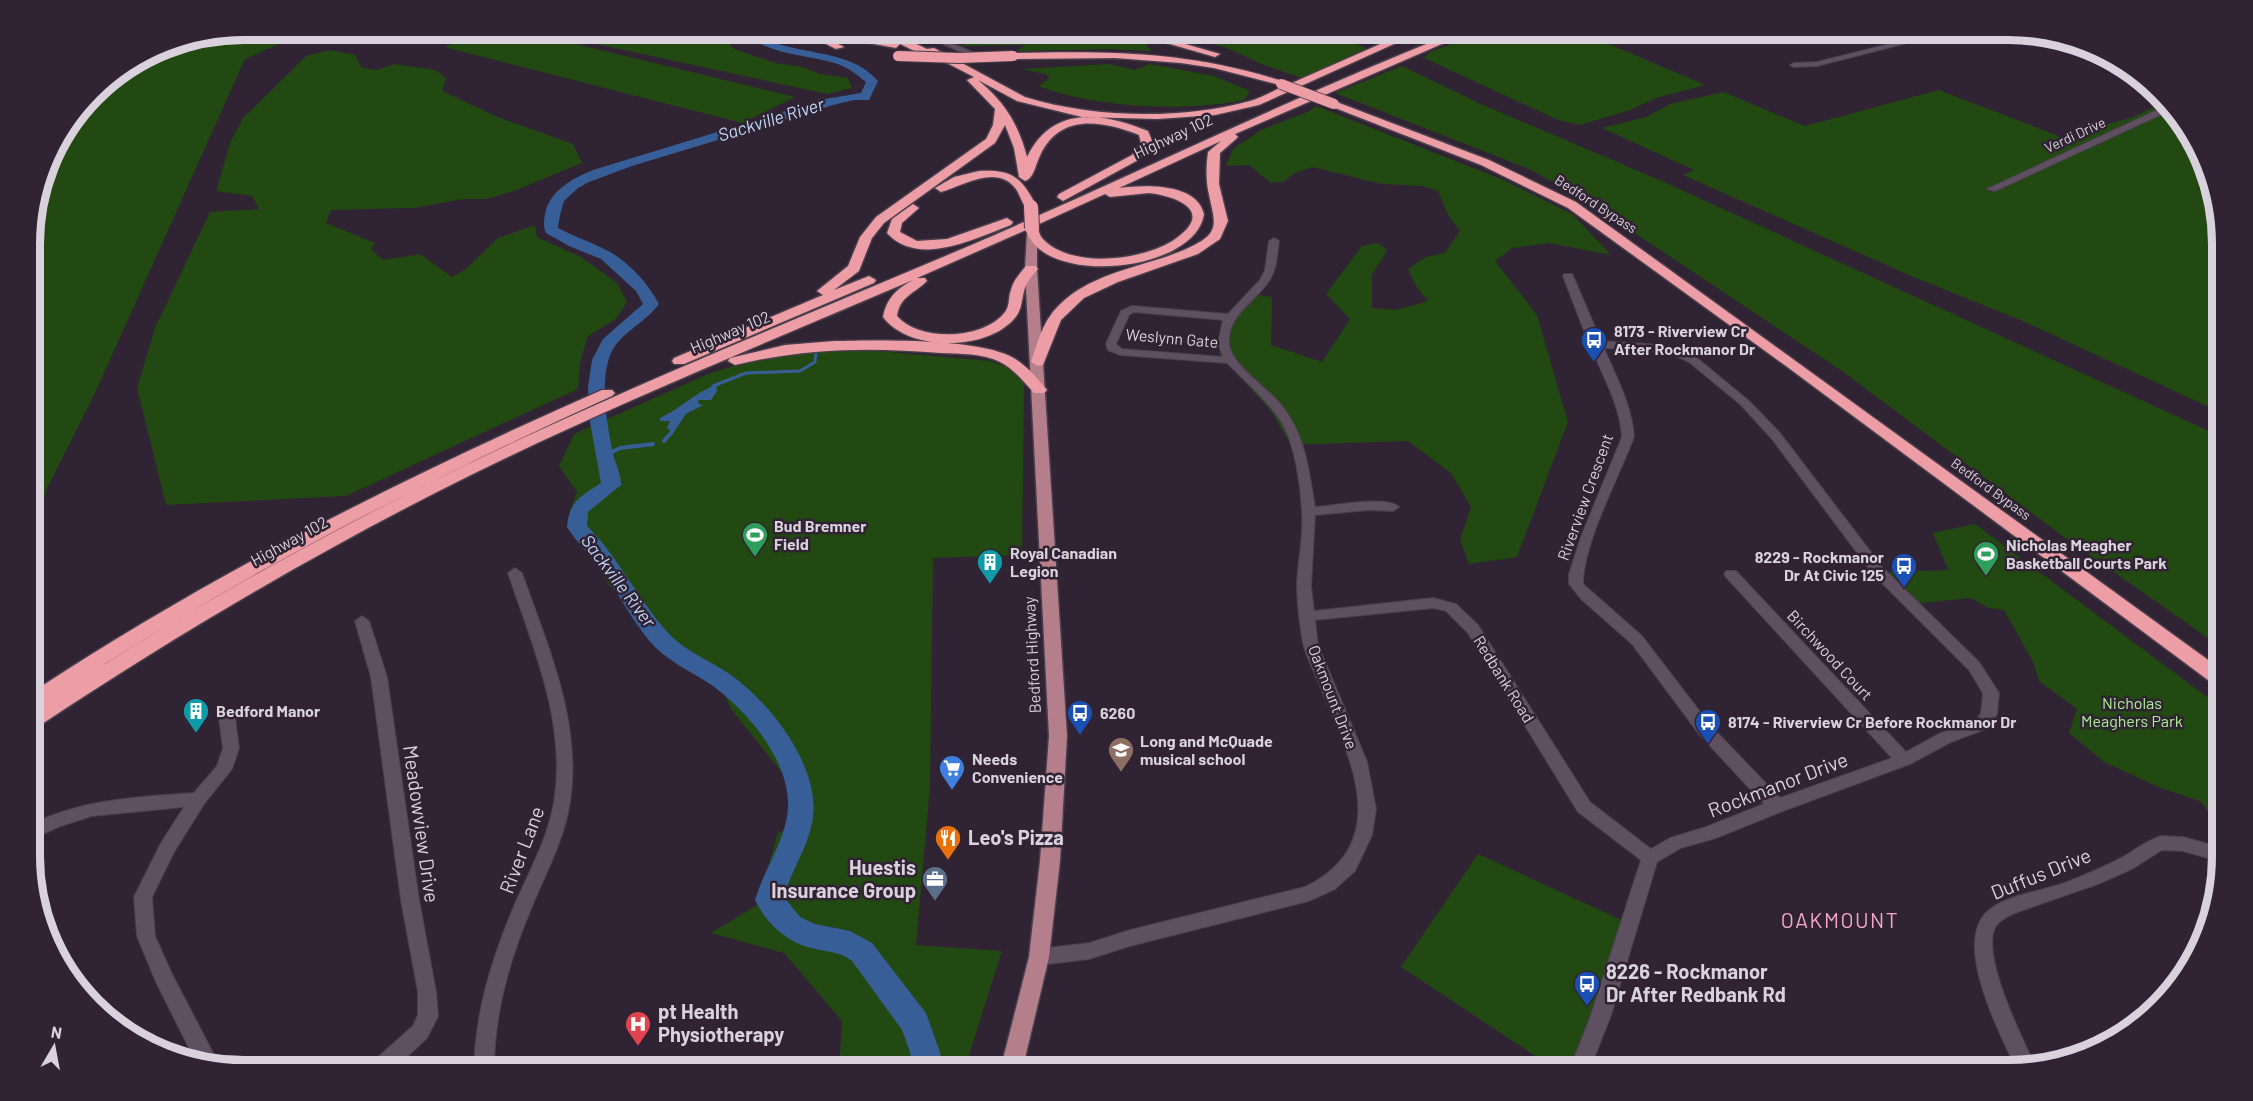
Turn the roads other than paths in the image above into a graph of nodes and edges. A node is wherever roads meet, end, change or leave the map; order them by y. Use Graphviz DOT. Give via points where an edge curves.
graph roads {
  1 [pos="1167,40"];
  2 [pos="1397,40"];
  3 [pos="1410,40"];
  4 [pos="1418,40"];
  5 [pos="1444,40"];
  6 [pos="1893,40"];
  7 [pos="1914,40"];
  8 [pos="824,41"];
  9 [pos="835,41"];
  10 [pos="870,41"];
  11 [pos="901,41"];
  12 [pos="912,41"];
  13 [pos="941,41"];
  14 [pos="846,48"];
  15 [pos="931,50"];
  16 [pos="968,52"];
  17 [pos="946,62"];
  18 [pos="1362,65"];
  19 [pos="1284,83"];
  20 [pos="1305,98"];
  21 [pos="1337,104"];
  22 [pos="1001,107"];
  23 [pos="2162,111"];
  24 [pos="1025,177"];
  25 [pos="1992,189"];
  26 [pos="1055,202"];
  27 [pos="1026,212"];
  28 [pos="1047,217"];
  29 [pos="1032,230"];
  30 [pos="1000,237"];
  31 [pos="1274,241"];
  32 [pos="1031,269"];
  33 [pos="1568,276"];
  34 [pos="780,317"];
  35 [pos="1230,318"];
  36 [pos="1595,344"];
  37 [pos="1230,360"];
  38 [pos="1038,362"];
  39 [pos="639,385"];
  40 [pos="1039,390"];
  41 [pos="551,425"];
  42 [pos="1393,507"];
  43 [pos="1309,512"];
  44 [pos="515,573"];
  45 [pos="1731,574"];
  46 [pos="1308,615"];
  47 [pos="363,621"];
  48 [pos="2212,661"];
  49 [pos="2212,673"];
  50 [pos="40,698"];
  51 [pos="40,717"];
  52 [pos="227,718"];
  53 [pos="1904,760"];
  54 [pos="198,799"];
  55 [pos="1777,806"];
  56 [pos="40,828"];
  57 [pos="2212,852"];
  58 [pos="1650,858"];
  59 [pos="1039,957"];
  60 [pos="204,1057"];
  61 [pos="389,1060"];
  62 [pos="484,1060"];
  63 [pos="1014,1060"];
  64 [pos="1583,1060"];
  65 [pos="2022,1060"];
  1 -- 19 [label="highway, Bedford Bypass" via="1208,51"];
  2 -- 15 [label="highway" via="1255,103 1179,115 1103,115 1059,110 1021,99"];
  3 -- 18 [label="highway"];
  4 -- 18 [label="highway, Highway 102"];
  5 -- 20 [label="highway, Highway 102"];
  6 -- 7 [label="street" via="1790,67"];
  8 -- 14 [label="highway"];
  9 -- 19 [label="highway, Bedford Bypass, bridge" via="892,55 959,58 1116,53 1188,59"];
  10 -- 17 [label="highway" via="912,49"];
  11 -- 17 [label="highway"];
  12 -- 15 [label="highway"];
  13 -- 16 [label="street"];
  15 -- 24 [label="highway" via="992,90 1005,105 1025,146"];
  17 -- 22 [label="highway"];
  18 -- 26 [label="highway, Highway 102"];
  19 -- 21 [label="highway, Bedford Bypass, bridge"];
  20 -- 28 [label="highway, Highway 102"];
  20 -- 38 [label="highway" via="1228,140 1214,152 1214,190 1222,220 1207,244 1092,288 1070,303 1055,319"];
  21 -- 48 [label="highway, Bedford Bypass" via="1488,160 1582,205"];
  21 -- 49 [label="highway, Bedford Bypass" via="1485,163 1572,205"];
  22 -- 24 [label="highway" via="1020,145"];
  22 -- 34 [label="highway" via="999,125 991,141 880,220 866,237 854,268"];
  23 -- 25 [label="street, Verdi Drive"];
  24 -- 26 [label="highway" via="1047,133 1062,125 1105,121 1125,124 1144,133 1147,143 1136,157"];
  24 -- 27 [label="highway"];
  26 -- 27 [label="highway, Highway 102"];
  27 -- 27 [label="highway" via="949,243 914,245 893,233 896,222 916,205 963,177 1008,178 1017,183"];
  27 -- 29 [label="highway, bridge"];
  27 -- 34 [label="highway, Highway 102"];
  28 -- 29 [label="highway" via="1105,194 1151,189 1174,192 1191,201 1199,215 1195,230 1184,240 1158,252 1108,262 1079,261 1056,254 1041,244"];
  28 -- 30 [label="highway, Highway 102"];
  29 -- 32 [label="main road, Bedford Highway"];
  30 -- 32 [label="highway" via="902,290 892,303 890,317 900,328 920,336 950,339 974,335 997,327 1011,315 1018,287"];
  30 -- 39 [label="highway, Highway 102"];
  31 -- 35 [label="street" via="1270,270"];
  32 -- 38 [label="main road, Bedford Highway"];
  33 -- 36 [label="street, Riverview Crescent"];
  34 -- 39 [label="highway, Highway 102"];
  35 -- 37 [label="street" via="1223,343"];
  35 -- 37 [label="street, Weslynn Gate" via="1132,309 1125,314 1111,344 1120,352"];
  36 -- 53 [label="street, Rockmanor Drive" via="1677,352 1728,388 1762,419 1854,542 1974,666 1991,693 1989,714 1982,724"];
  36 -- 55 [label="street, Riverview Crescent" via="1620,400 1628,437 1575,574 1576,584 1637,640 1705,730"];
  37 -- 43 [label="street, Oakmount Drive" via="1278,408 1290,426 1303,466"];
  38 -- 40 [label="main road, Bedford Highway"];
  39 -- 40 [label="highway" via="758,355 832,345 880,344 990,354 1020,370"];
  39 -- 41 [label="highway, Highway 102"];
  40 -- 59 [label="main road, Bedford Highway" via="1058,736"];
  41 -- 50 [label="highway, Highway 102" via="442,468 299,542 147,629"];
  41 -- 51 [label="highway, Highway 102" via="259,580"];
  42 -- 43 [label="street"];
  43 -- 46 [label="street, Oakmount Drive" via="1304,586"];
  44 -- 62 [label="street, River Lane" via="561,713 565,744 562,801 500,971 489,1010"];
  45 -- 53 [label="street, Birchwood Court"];
  46 -- 58 [label="street, Redbank Road" via="1433,603 1451,608 1473,629 1584,807"];
  46 -- 59 [label="street, Oakmount Drive" via="1311,645 1359,762 1368,809 1364,835 1349,866 1329,884 1308,894 1089,951"];
  47 -- 61 [label="street, Meadowview Drive" via="379,676 427,992 428,1016 420,1032"];
  52 -- 54 [label="street" via="231,748 224,769"];
  53 -- 55 [label="street, Rockmanor Drive"];
  54 -- 56 [label="street" via="97,807 70,813"];
  54 -- 60 [label="street" via="167,848 143,897 146,936"];
  55 -- 58 [label="street, Rockmanor Drive" via="1676,843"];
  57 -- 65 [label="street, Duffus Drive" via="2161,843 2121,866 1996,914 1986,926 1987,973"];
  58 -- 64 [label="street"];
  59 -- 63 [label="main road, Bedford Highway"];
}
